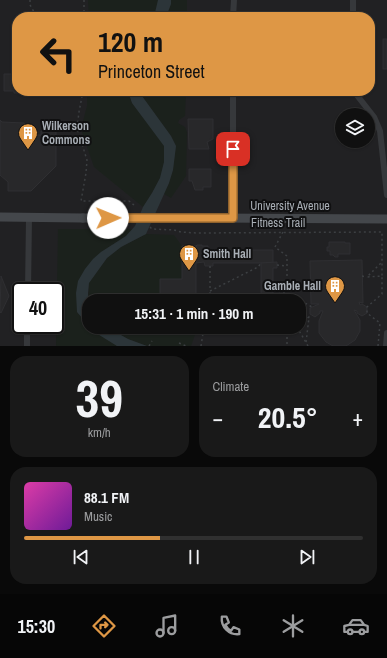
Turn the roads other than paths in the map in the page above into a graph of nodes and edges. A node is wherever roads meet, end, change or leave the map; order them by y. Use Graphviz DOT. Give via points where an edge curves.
graph roads {
  1 [pos="234,0"];
  2 [pos="353,0"];
  3 [pos="234,12"];
  4 [pos="353,12"];
  5 [pos="233,96"];
  6 [pos="358,96"];
  7 [pos="387,195"];
  8 [pos="0,218"];
  9 [pos="29,218"];
  10 [pos="233,218"];
  11 [pos="387,219"];
  12 [pos="28,282"];
  13 [pos="387,333"];
  14 [pos="28,334"];
  15 [pos="27,346"];
  16 [pos="386,346"];
  1 -- 3 [label="street"];
  2 -- 4 [label="street"];
  5 -- 10 [label="street"];
  6 -- 7 [label="street" via="374,117 380,131"];
  8 -- 9 [label="street, University Avenue"];
  9 -- 10 [label="street, University Avenue, bridge"];
  9 -- 12 [label="street"];
  10 -- 11 [label="street, University Avenue"];
  13 -- 16 [label="street"];
  14 -- 15 [label="street"];
}
